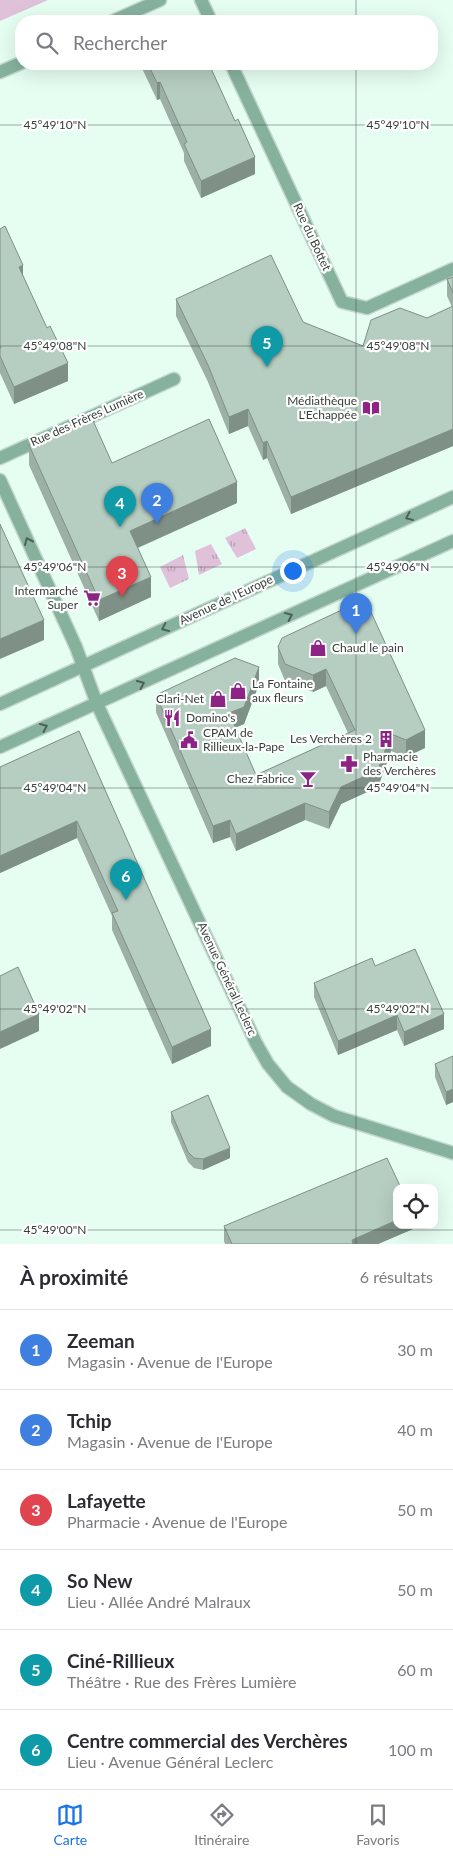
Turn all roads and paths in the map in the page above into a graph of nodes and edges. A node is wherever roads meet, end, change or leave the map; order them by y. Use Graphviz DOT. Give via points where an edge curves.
graph roads {
  1 [pos="160,0"];
  2 [pos="202,0"];
  3 [pos="126,15"];
  4 [pos="208,15"];
  5 [pos="15,66"];
  6 [pos="234,70"];
  7 [pos="0,72"];
  8 [pos="453,269"];
  9 [pos="174,378"];
  10 [pos="0,458"];
  11 [pos="0,480"];
  12 [pos="453,497"];
  13 [pos="453,541"];
  14 [pos="82,666"];
  15 [pos="0,704"];
  16 [pos="97,704"];
  17 [pos="0,747"];
  18 [pos="453,1153"];
  1 -- 3 [label="street"];
  2 -- 4 [label="street"];
  5 -- 7 [label="street"];
  6 -- 8 [label="street, Rue du Bottet" via="342,302 367,308"];
  9 -- 10 [label="street, Rue des Frères Lumière"];
  14 -- 11 [label="street, Avenue Général Leclerc, one-way"];
  12 -- 14 [label="street, Avenue de l'Europe, one-way"];
  16 -- 13 [label="street, one-way"];
  14 -- 15 [label="street, Avenue de l'Europe"];
  14 -- 16 [label="street, Avenue Général Leclerc"];
  17 -- 16 [label="street, one-way"];
  16 -- 18 [label="street, Avenue Général Leclerc" via="268,1064 287,1087 334,1116"];
}
